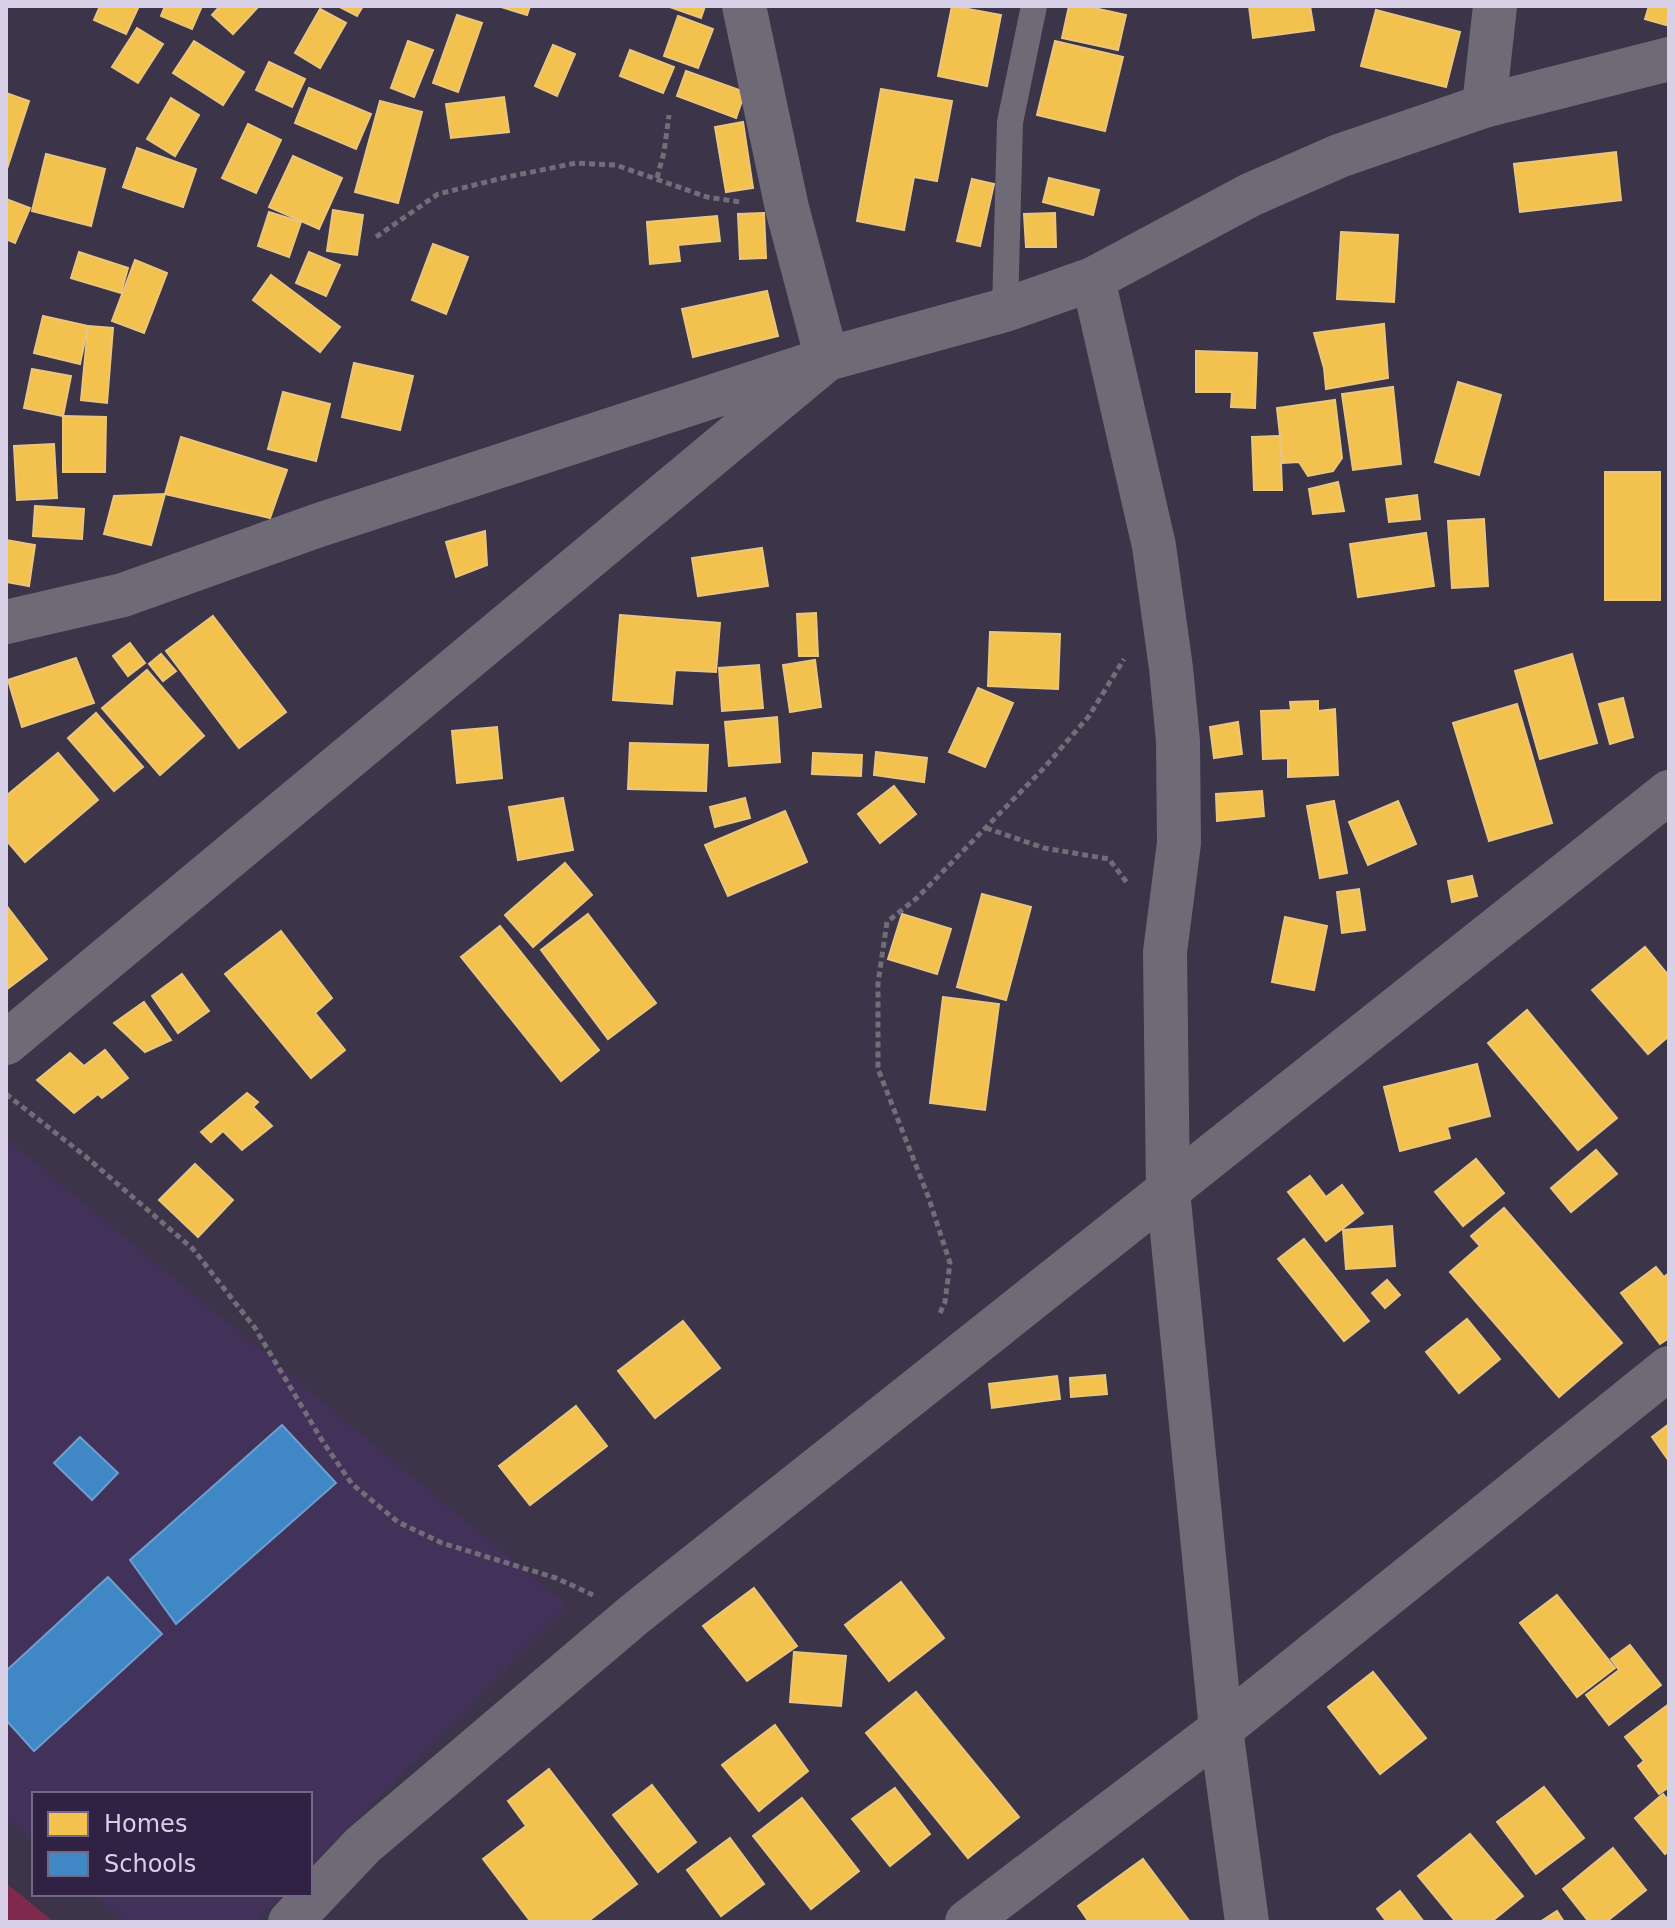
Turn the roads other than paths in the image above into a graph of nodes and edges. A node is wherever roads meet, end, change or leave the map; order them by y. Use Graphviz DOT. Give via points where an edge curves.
graph roads {
  1 [pos="744,6"];
  2 [pos="1034,6"];
  3 [pos="1495,6"];
  4 [pos="1669,59"];
  5 [pos="1484,106"];
  6 [pos="1093,279"];
  7 [pos="1005,310"];
  8 [pos="827,359"];
  9 [pos="6,622"];
  10 [pos="1669,792"];
  11 [pos="6,1043"];
  12 [pos="1168,1191"];
  13 [pos="1669,1368"];
  14 [pos="1221,1729"];
  15 [pos="290,1922"];
  16 [pos="967,1922"];
  17 [pos="1247,1922"];
  1 -- 8 [label="street" via="787,208"];
  2 -- 7 [label="lane" via="1010,122"];
  3 -- 5 [label="street"];
  4 -- 5 [label="street"];
  5 -- 6 [label="street" via="1339,156 1250,195"];
  6 -- 7 [label="street"];
  6 -- 12 [label="street" via="1154,546 1178,741 1179,843 1165,952"];
  7 -- 8 [label="street"];
  8 -- 9 [label="street" via="319,525 123,595"];
  8 -- 11 [label="street"];
  10 -- 12 [label="street"];
  12 -- 14 [label="street"];
  12 -- 15 [label="street" via="635,1614 363,1845"];
  13 -- 14 [label="street"];
  14 -- 16 [label="street"];
  14 -- 17 [label="street"];
}
